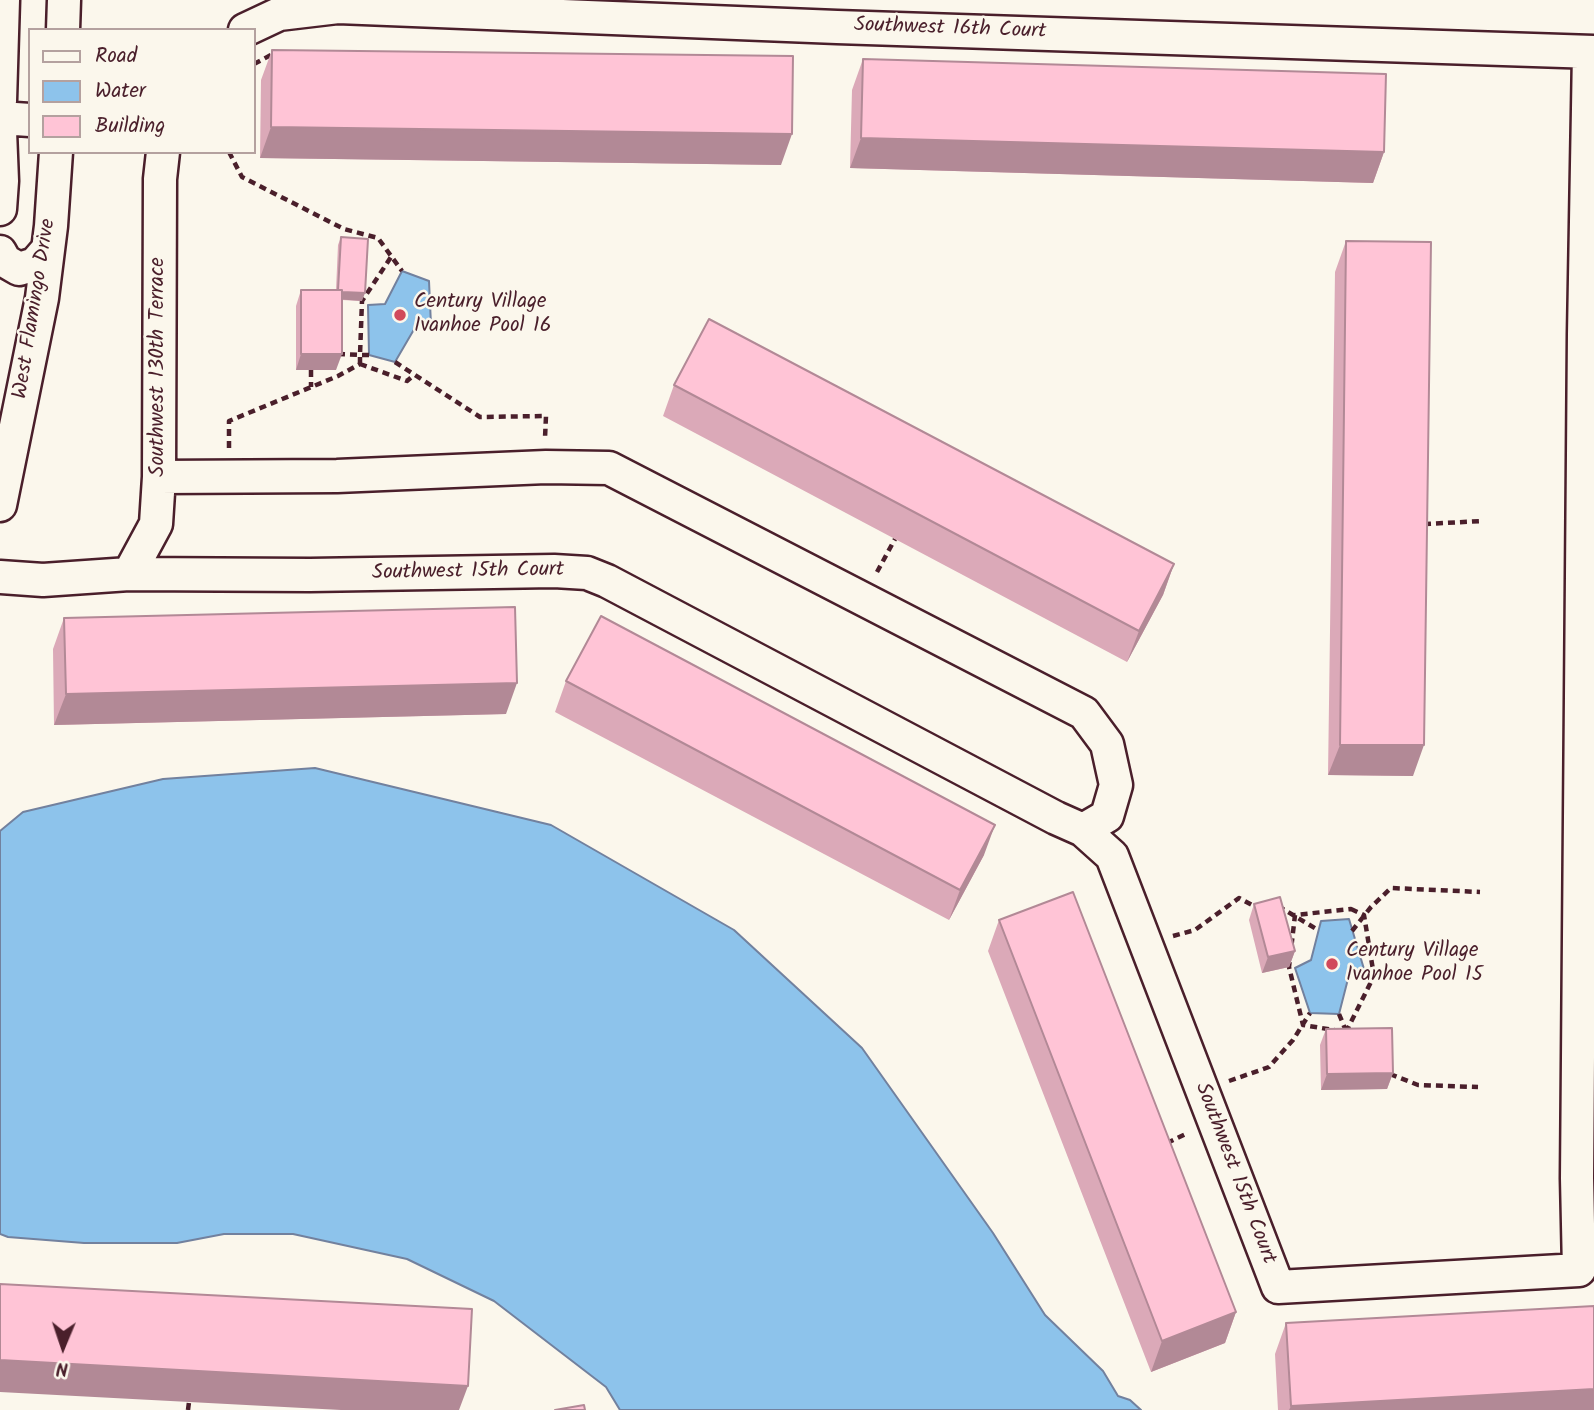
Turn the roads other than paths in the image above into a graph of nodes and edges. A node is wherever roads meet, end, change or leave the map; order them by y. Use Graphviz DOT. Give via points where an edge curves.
graph roads {
  1 [pos="3,0"];
  2 [pos="64,0"];
  3 [pos="63,28"];
  4 [pos="249,28"];
  5 [pos="1592,52"];
  6 [pos="0,101"];
  7 [pos="0,118"];
  8 [pos="28,120"];
  9 [pos="0,131"];
  10 [pos="56,154"];
  11 [pos="163,154"];
  12 [pos="0,209"];
  13 [pos="48,249"];
  14 [pos="0,251"];
  15 [pos="159,477"];
  16 [pos="0,505"];
  17 [pos="129,574"];
  18 [pos="0,577"];
  19 [pos="1083,830"];
  1 -- 6 [label="street"];
  2 -- 3 [label="street"];
  4 -- 5 [label="street, Southwest 16th Court" via="279,14 338,7"];
  5 -- 19 [label="street, Southwest 15th Court" via="1584,334 1579,1270 1278,1287 1112,856"];
  7 -- 8 [label="street"];
  9 -- 12 [label="street"];
  10 -- 13 [label="street, West Flamingo Drive"];
  11 -- 15 [label="street, Southwest 130th Terrace"];
  13 -- 14 [label="street" via="35,264 19,269 5,261"];
  13 -- 16 [label="street, West Flamingo Drive"];
  15 -- 17 [label="street, Southwest 130th Terrace" via="156,524"];
  15 -- 19 [label="street" via="609,468 1084,713 1107,744 1116,785 1107,816"];
  17 -- 18 [label="street, Southwest 15th Court" via="43,580"];
  17 -- 19 [label="street, Southwest 15th Court" via="587,573"];
}
